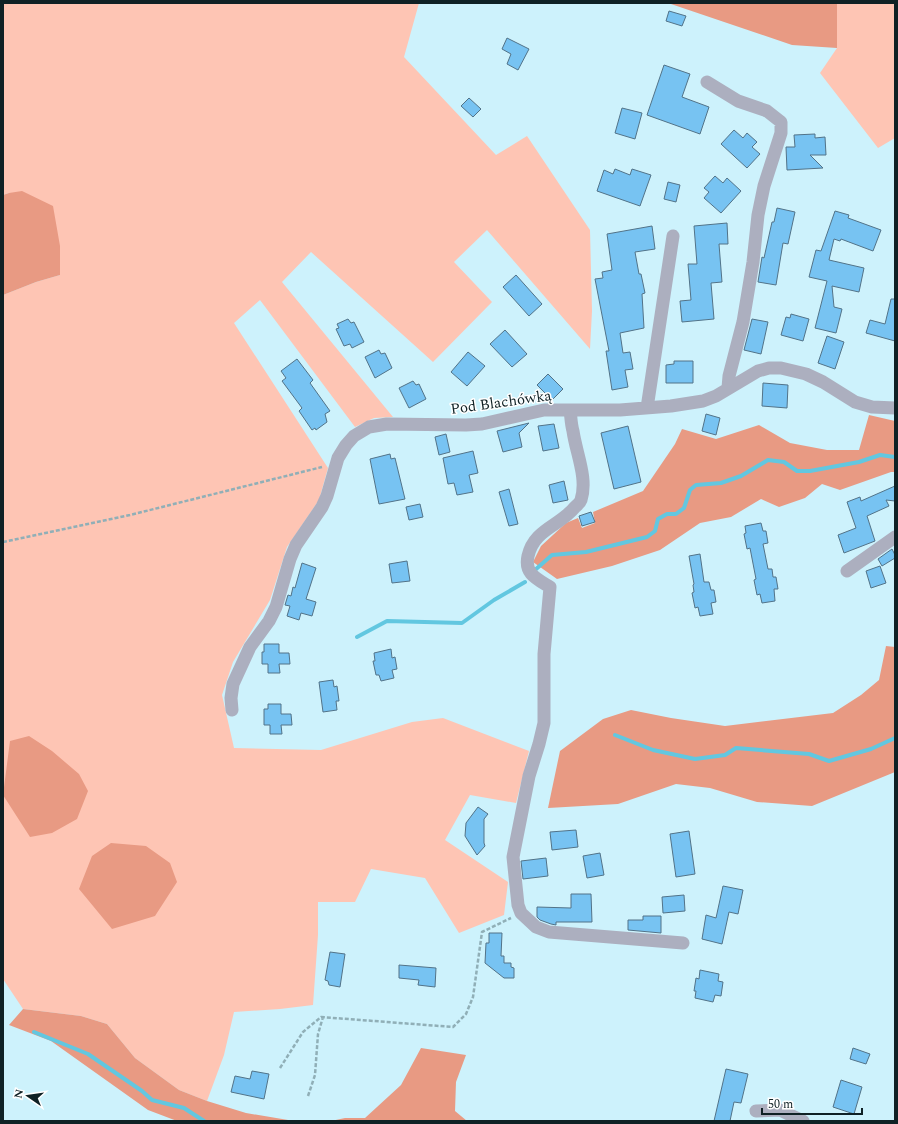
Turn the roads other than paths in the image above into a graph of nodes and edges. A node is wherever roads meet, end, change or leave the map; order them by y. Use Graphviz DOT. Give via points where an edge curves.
graph roads {
  1 [pos="707,82"];
  2 [pos="673,236"];
  3 [pos="728,388"];
  4 [pos="647,408"];
  5 [pos="895,408"];
  6 [pos="570,410"];
  7 [pos="895,537"];
  8 [pos="847,571"];
  9 [pos="232,710"];
  10 [pos="683,943"];
  11 [pos="756,1111"];
  12 [pos="803,1121"];
  1 -- 3 [label="street" via="738,101 767,111 781,122 781,133 764,186 758,215 744,314"];
  2 -- 4 [label="street"];
  3 -- 4 [label="street, Pod Blachówką" via="702,401"];
  3 -- 5 [label="street, Pod Blachówką" via="758,371 782,368 812,376 855,402 872,407"];
  4 -- 6 [label="street, Pod Blachówką"];
  6 -- 9 [label="street, Pod Blachówką" via="537,411 466,426 378,425 354,436 338,458 322,507 296,545 276,607 250,647 233,684"];
  6 -- 10 [label="street" via="582,475 580,502 570,514 540,534 531,545 527,558 527,569 550,587 544,654 544,723 528,776 513,857 518,905 521,914 536,927 549,932"];
  7 -- 8 [label="street"];
  11 -- 12 [label="street" via="780,1110"];
}
